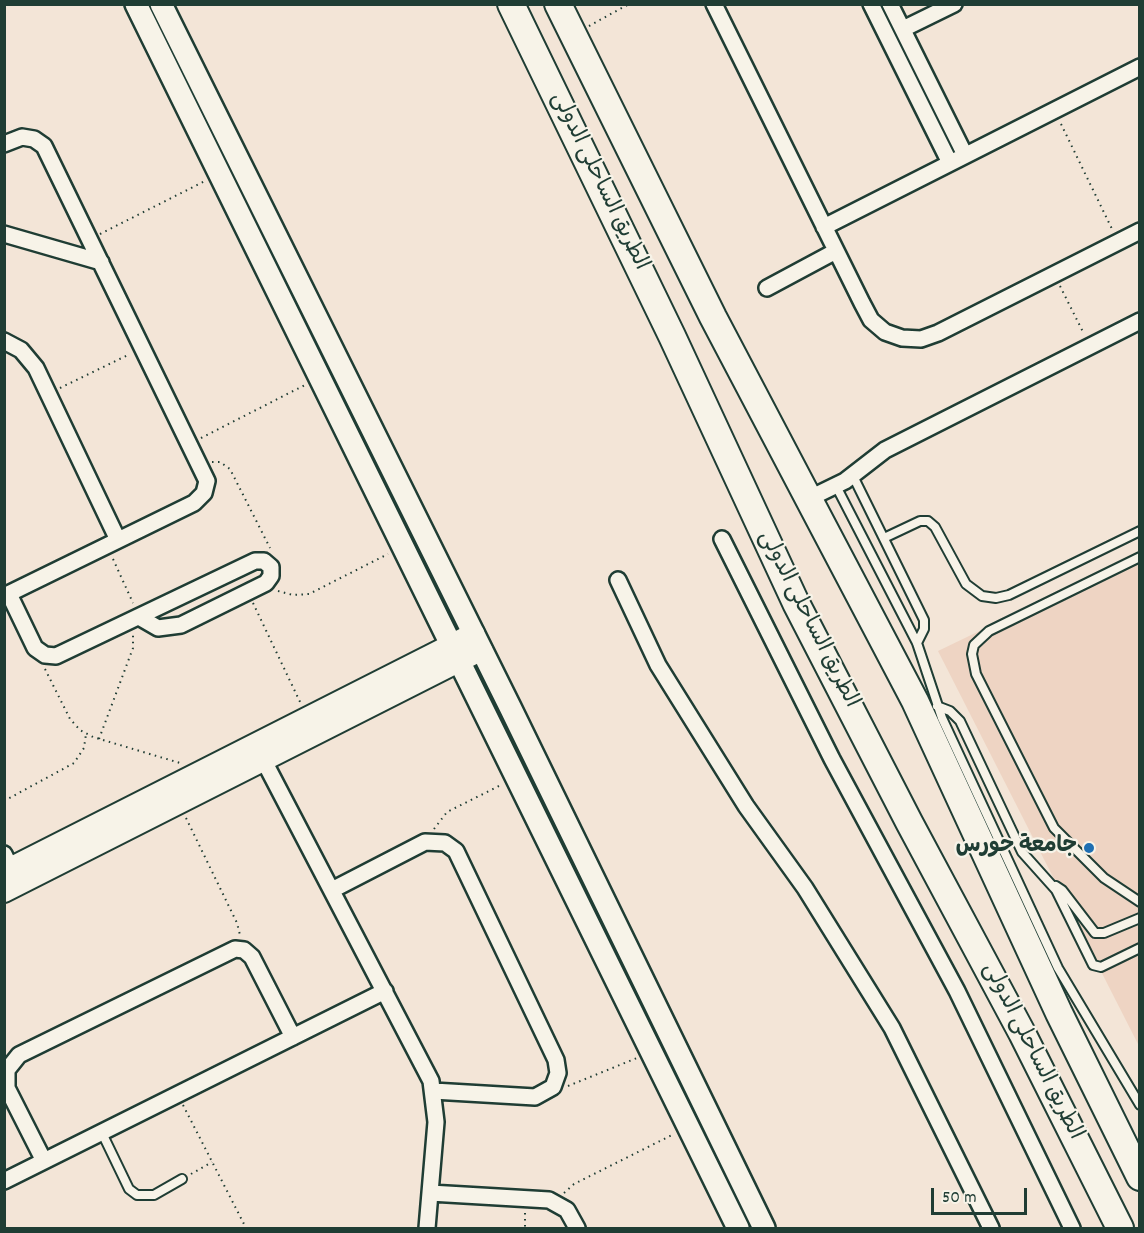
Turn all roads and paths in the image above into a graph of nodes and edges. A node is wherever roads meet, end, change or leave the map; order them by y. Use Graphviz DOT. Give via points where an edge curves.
graph roads {
  1 [pos="136,4"];
  2 [pos="161,4"];
  3 [pos="511,4"];
  4 [pos="558,4"];
  5 [pos="629,4"];
  6 [pos="714,4"];
  7 [pos="871,4"];
  8 [pos="891,4"];
  9 [pos="954,4"];
  10 [pos="903,30"];
  11 [pos="573,34"];
  12 [pos="1140,68"];
  13 [pos="1054,110"];
  14 [pos="4,144"];
  15 [pos="965,155"];
  16 [pos="950,163"];
  17 [pos="220,174"];
  18 [pos="824,227"];
  19 [pos="1140,231"];
  20 [pos="4,234"];
  21 [pos="90,239"];
  22 [pos="1118,242"];
  23 [pos="836,251"];
  24 [pos="101,262"];
  25 [pos="1054,275"];
  26 [pos="767,288"];
  27 [pos="1140,321"];
  28 [pos="4,341"];
  29 [pos="1090,346"];
  30 [pos="143,348"];
  31 [pos="320,377"];
  32 [pos="49,393"];
  33 [pos="190,443"];
  34 [pos="201,465"];
  35 [pos="853,476"];
  36 [pos="836,486"];
  37 [pos="808,499"];
  38 [pos="1140,531"];
  39 [pos="884,538"];
  40 [pos="722,539"];
  41 [pos="112,543"];
  42 [pos="404,546"];
  43 [pos="1140,557"];
  44 [pos="271,567"];
  45 [pos="618,580"];
  46 [pos="266,583"];
  47 [pos="247,592"];
  48 [pos="7,595"];
  49 [pos="133,620"];
  50 [pos="478,642"];
  51 [pos="917,643"];
  52 [pos="32,644"];
  53 [pos="457,652"];
  54 [pos="937,706"];
  55 [pos="308,717"];
  56 [pos="86,734"];
  57 [pos="99,739"];
  58 [pos="264,761"];
  59 [pos="203,770"];
  60 [pos="517,778"];
  61 [pos="4,801"];
  62 [pos="179,804"];
  63 [pos="431,840"];
  64 [pos="9,874"];
  65 [pos="1052,885"];
  66 [pos="332,890"];
  67 [pos="1140,902"];
  68 [pos="1140,918"];
  69 [pos="235,948"];
  70 [pos="1140,948"];
  71 [pos="385,991"];
  72 [pos="293,1037"];
  73 [pos="652,1052"];
  74 [pos="553,1087"];
  75 [pos="433,1091"];
  76 [pos="178,1094"];
  77 [pos="1140,1105"];
  78 [pos="688,1127"];
  79 [pos="102,1132"];
  80 [pos="44,1161"];
  81 [pos="212,1162"];
  82 [pos="1140,1177"];
  83 [pos="182,1179"];
  84 [pos="4,1181"];
  85 [pos="430,1193"];
  86 [pos="557,1202"];
  87 [pos="246,1228"];
  88 [pos="427,1228"];
  89 [pos="577,1228"];
  90 [pos="738,1228"];
  91 [pos="764,1228"];
  92 [pos="991,1228"];
  93 [pos="1072,1228"];
  94 [pos="1120,1228"];
  1 -- 17 [label="main road"];
  2 -- 50 [label="main road"];
  3 -- 94 [label="highway, الطريق الساحلى الدولى" via="796,603"];
  4 -- 11 [label="highway, الطريق الساحلى الدولى"];
  5 -- 11 [label="path"];
  6 -- 18 [label="street"];
  7 -- 16 [label="street"];
  8 -- 10 [label="street"];
  9 -- 10 [label="street"];
  10 -- 15 [label="street"];
  11 -- 37 [label="highway, الطريق الساحلى الدولى"];
  12 -- 13 [label="street"];
  13 -- 15 [label="street"];
  13 -- 22 [label="path"];
  14 -- 21 [label="street" via="22,137 44,146"];
  15 -- 16 [label="street"];
  16 -- 18 [label="street"];
  17 -- 21 [label="path"];
  17 -- 31 [label="main road"];
  18 -- 23 [label="street"];
  19 -- 22 [label="street"];
  20 -- 24 [label="street"];
  21 -- 24 [label="street"];
  22 -- 25 [label="street"];
  23 -- 25 [label="street" via="871,320 885,332 902,338 921,339 939,333"];
  23 -- 26 [label="street"];
  24 -- 30 [label="street"];
  25 -- 29 [label="path"];
  27 -- 29 [label="street"];
  28 -- 32 [label="street" via="29,358"];
  29 -- 35 [label="street" via="885,450"];
  30 -- 32 [label="path"];
  30 -- 33 [label="street"];
  31 -- 33 [label="path"];
  31 -- 42 [label="main road"];
  32 -- 41 [label="street"];
  33 -- 34 [label="street"];
  34 -- 41 [label="street" via="207,481 198,500"];
  34 -- 44 [label="path" via="213,461 230,469 273,553"];
  35 -- 36 [label="street"];
  35 -- 39 [label="lane"];
  36 -- 37 [label="street"];
  36 -- 51 [label="lane"];
  37 -- 82 [label="highway, الطريق الساحلى الدولى" via="939,749 1044,983"];
  38 -- 39 [label="lane" via="996,598 982,596 966,584 928,521"];
  39 -- 51 [label="lane" via="924,620"];
  40 -- 93 [label="street" via="832,759 957,991"];
  41 -- 48 [label="street"];
  41 -- 49 [label="path"];
  42 -- 46 [label="path" via="309,594 285,594"];
  42 -- 53 [label="main road"];
  43 -- 67 [label="lane" via="989,631 974,645 972,654 976,674 1054,828 1104,878"];
  44 -- 46 [label="street"];
  44 -- 49 [label="street" via="264,561 255,561"];
  45 -- 92 [label="street" via="658,665 892,1028"];
  46 -- 47 [label="street"];
  47 -- 49 [label="street" via="174,628 158,628"];
  47 -- 55 [label="path"];
  48 -- 52 [label="street"];
  49 -- 52 [label="street" via="56,656 40,652"];
  49 -- 57 [label="path" via="133,648"];
  50 -- 53 [label="street"];
  50 -- 91 [label="main road"];
  51 -- 54 [label="lane"];
  52 -- 56 [label="path" via="70,719"];
  53 -- 55 [label="street"];
  53 -- 58 [label="street"];
  53 -- 60 [label="main road"];
  54 -- 65 [label="lane" via="960,721 1022,852"];
  54 -- 77 [label="lane" via="1058,968"];
  55 -- 59 [label="street"];
  56 -- 57 [label="path"];
  56 -- 61 [label="path" via="84,748 74,763"];
  57 -- 59 [label="path"];
  58 -- 62 [label="street"];
  58 -- 66 [label="street"];
  59 -- 64 [label="street"];
  60 -- 63 [label="path" via="447,812 437,822"];
  60 -- 73 [label="main road"];
  62 -- 64 [label="street"];
  62 -- 69 [label="path" via="239,928"];
  63 -- 66 [label="street"];
  63 -- 74 [label="street" via="456,851 556,1060 558,1073"];
  65 -- 68 [label="lane" via="1062,890 1095,933"];
  65 -- 70 [label="lane" via="1093,965 1101,967"];
  66 -- 71 [label="street"];
  69 -- 72 [label="street" via="252,957"];
  69 -- 80 [label="street" via="14,1059 6,1076 7,1088"];
  71 -- 72 [label="street"];
  71 -- 75 [label="street" via="427,1071"];
  72 -- 76 [label="street"];
  73 -- 74 [label="path" via="577,1084"];
  73 -- 78 [label="main road"];
  74 -- 75 [label="street" via="535,1097"];
  75 -- 85 [label="street" via="436,1122"];
  76 -- 79 [label="street"];
  76 -- 81 [label="path"];
  78 -- 86 [label="path" via="574,1184"];
  78 -- 90 [label="main road"];
  79 -- 80 [label="street"];
  79 -- 83 [label="lane" via="129,1189 137,1195 154,1195"];
  80 -- 84 [label="street"];
  81 -- 83 [label="path"];
  81 -- 87 [label="path"];
  85 -- 86 [label="street"];
  85 -- 88 [label="street"];
  86 -- 89 [label="street" via="567,1210"];
}
